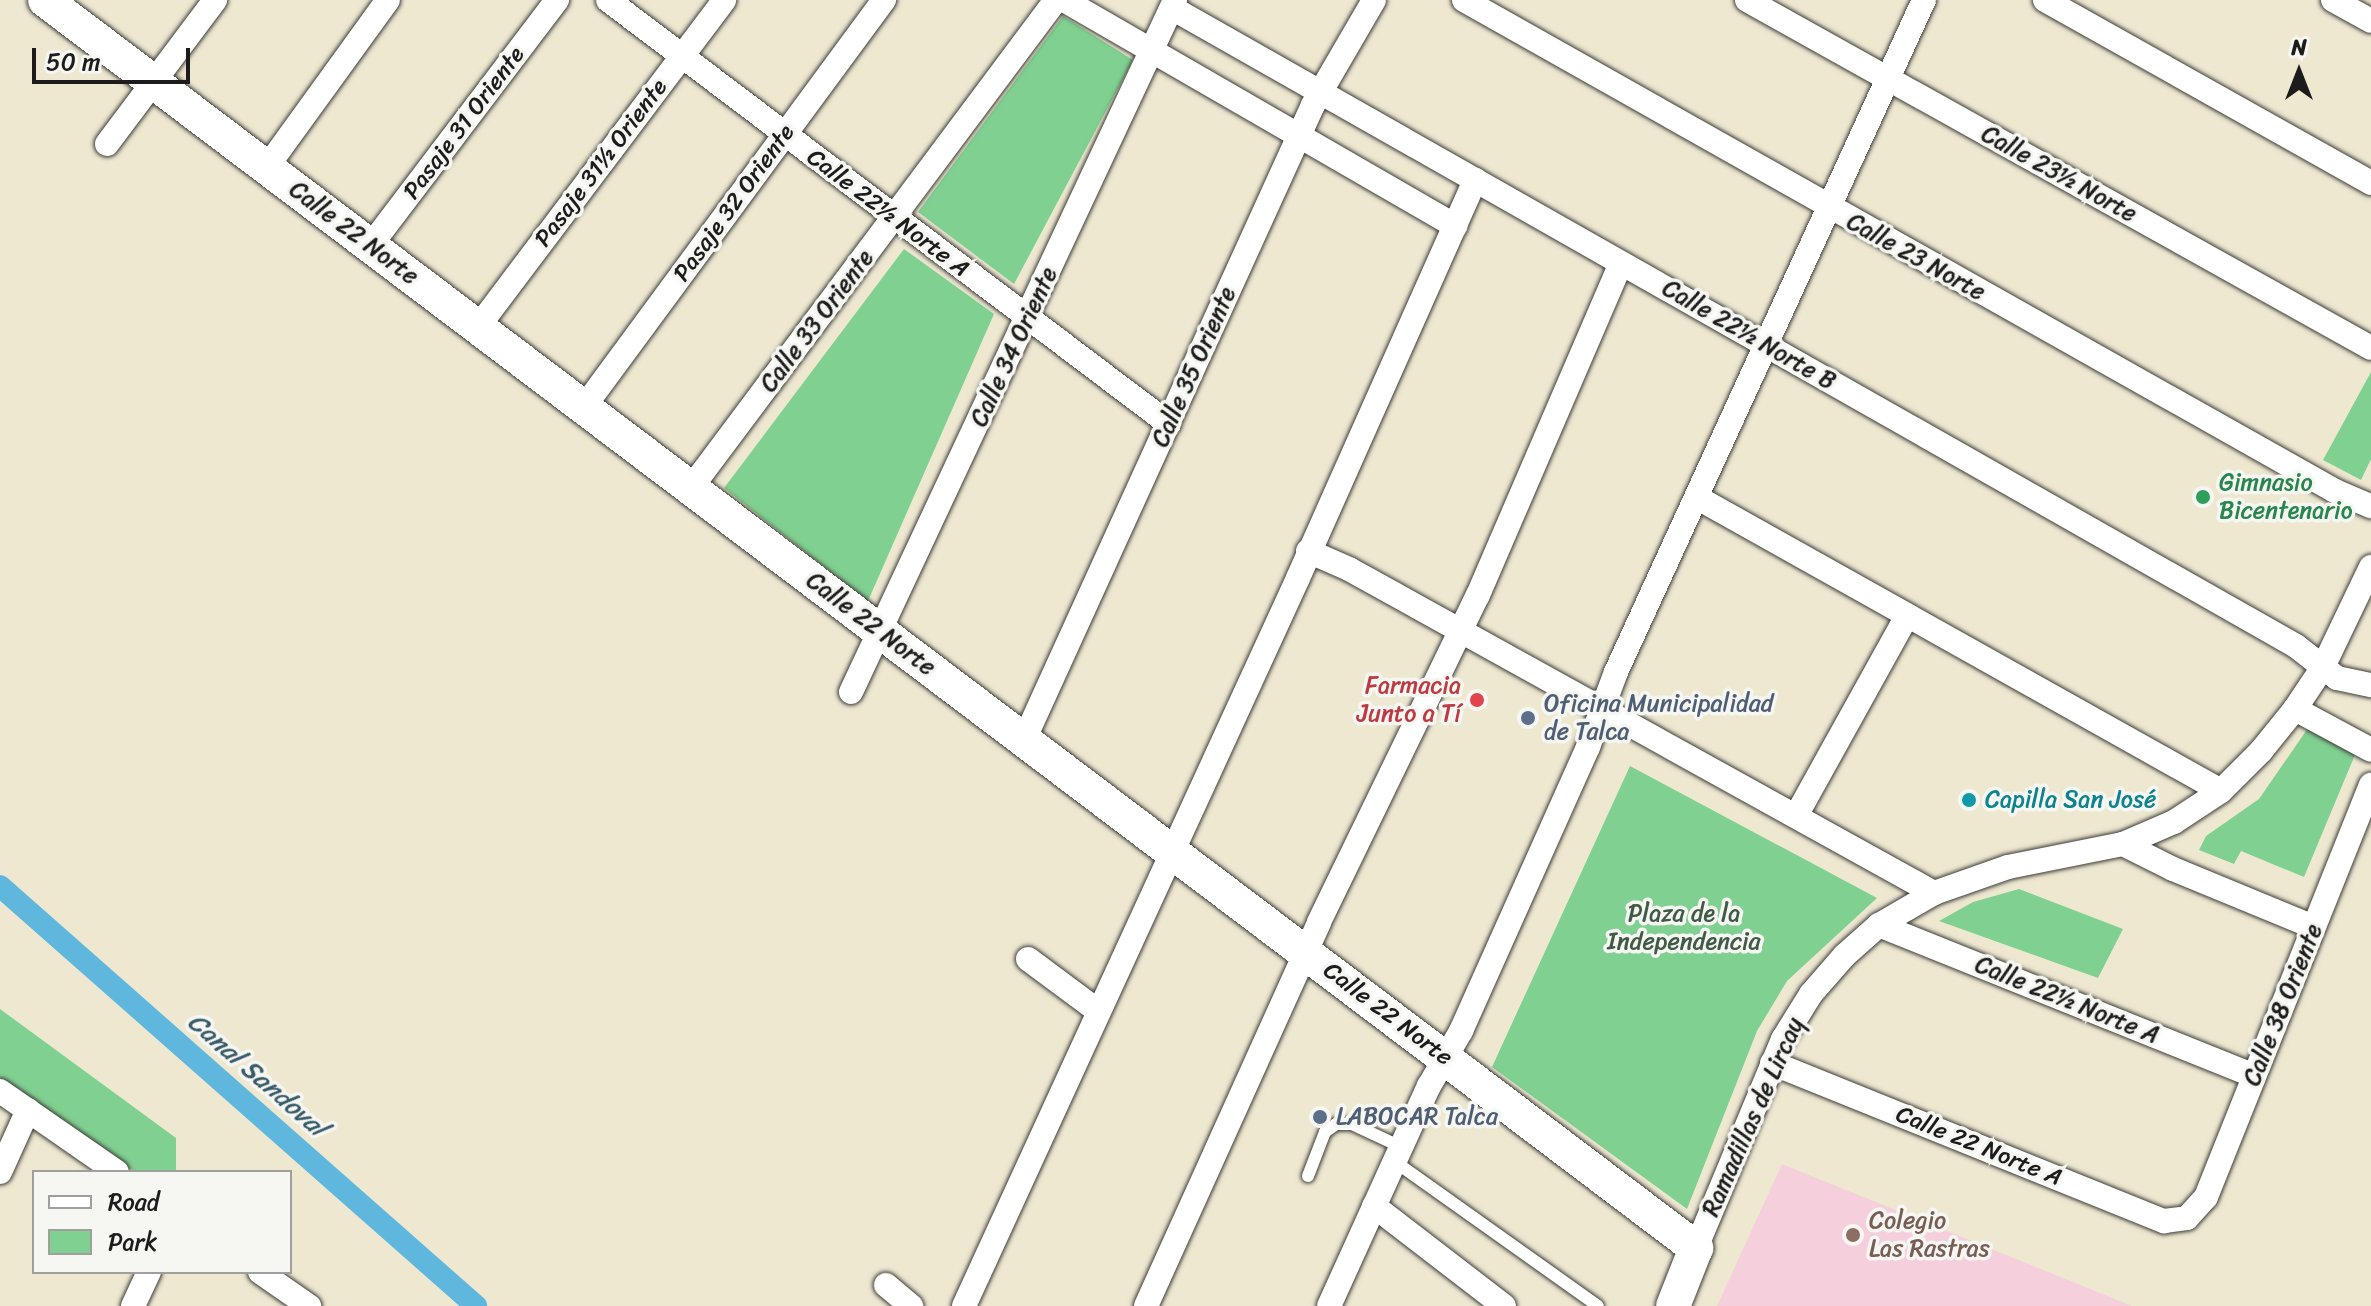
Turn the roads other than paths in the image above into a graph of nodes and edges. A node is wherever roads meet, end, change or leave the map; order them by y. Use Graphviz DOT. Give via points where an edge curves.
graph roads {
  1 [pos="45,0"];
  2 [pos="215,0"];
  3 [pos="388,0"];
  4 [pos="557,0"];
  5 [pos="608,0"];
  6 [pos="724,0"];
  7 [pos="884,0"];
  8 [pos="1056,0"];
  9 [pos="1064,0"];
  10 [pos="1374,0"];
  11 [pos="1464,0"];
  12 [pos="1747,0"];
  13 [pos="1924,0"];
  14 [pos="2045,0"];
  15 [pos="2333,0"];
  16 [pos="1173,4"];
  17 [pos="2371,21"];
  18 [pos="1151,51"];
  19 [pos="682,56"];
  20 [pos="1890,80"];
  21 [pos="154,82"];
  22 [pos="1321,92"];
  23 [pos="785,134"];
  24 [pos="1299,136"];
  25 [pos="107,144"];
  26 [pos="267,167"];
  27 [pos="1475,180"];
  28 [pos="2371,183"];
  29 [pos="1831,209"];
  30 [pos="895,219"];
  31 [pos="1455,226"];
  32 [pos="371,245"];
  33 [pos="1621,263"];
  34 [pos="1027,319"];
  35 [pos="478,327"];
  36 [pos="1768,346"];
  37 [pos="2371,348"];
  38 [pos="584,407"];
  39 [pos="1169,424"];
  40 [pos="691,488"];
  41 [pos="1698,498"];
  42 [pos="2371,506"];
  43 [pos="1308,551"];
  44 [pos="2371,567"];
  45 [pos="1907,616"];
  46 [pos="1458,630"];
  47 [pos="882,632"];
  48 [pos="2323,667"];
  49 [pos="2371,685"];
  50 [pos="851,692"];
  51 [pos="1602,709"];
  52 [pos="2295,709"];
  53 [pos="1024,740"];
  54 [pos="2371,750"];
  55 [pos="2371,785"];
  56 [pos="2221,791"];
  57 [pos="1796,816"];
  58 [pos="2123,844"];
  59 [pos="1171,851"];
  60 [pos="1934,893"];
  61 [pos="1879,925"];
  62 [pos="2314,927"];
  63 [pos="1305,952"];
  64 [pos="1028,959"];
  65 [pos="1098,1011"];
  66 [pos="1445,1058"];
  67 [pos="1772,1063"];
  68 [pos="2254,1076"];
  69 [pos="0,1091"];
  70 [pos="28,1110"];
  71 [pos="1398,1154"];
  72 [pos="114,1170"];
  73 [pos="0,1172"];
  74 [pos="1308,1176"];
  75 [pos="1374,1206"];
  76 [pos="2187,1218"];
  77 [pos="1696,1248"];
  78 [pos="148,1274"];
  79 [pos="263,1274"];
  80 [pos="886,1285"];
  81 [pos="1490,1301"];
  82 [pos="133,1306"];
  83 [pos="309,1306"];
  84 [pos="911,1306"];
  85 [pos="964,1306"];
  86 [pos="1146,1306"];
  87 [pos="1329,1306"];
  88 [pos="1598,1306"];
  89 [pos="1673,1306"];
  1 -- 21 [label="street, Calle 22 Norte"];
  2 -- 21 [label="street"];
  3 -- 26 [label="street"];
  4 -- 32 [label="street, Pasaje 31 Oriente"];
  5 -- 19 [label="street, Calle 22½ Norte A"];
  6 -- 19 [label="street, Pasaje 31½ Oriente"];
  7 -- 23 [label="street, Pasaje 32 Oriente"];
  8 -- 30 [label="street, Calle 33 Oriente"];
  9 -- 18 [label="street"];
  10 -- 22 [label="street, Calle 35 Oriente"];
  11 -- 29 [label="street, Calle 23 Norte"];
  12 -- 20 [label="street, Calle 23½ Norte"];
  13 -- 20 [label="street"];
  14 -- 28 [label="street"];
  15 -- 17 [label="street"];
  16 -- 18 [label="street, Calle 34 Oriente"];
  16 -- 22 [label="street, Calle 22½ Norte B"];
  18 -- 24 [label="street"];
  18 -- 34 [label="street, Calle 34 Oriente"];
  19 -- 23 [label="street, Calle 22½ Norte A"];
  19 -- 35 [label="street, Pasaje 31½ Oriente"];
  20 -- 29 [label="street"];
  20 -- 37 [label="street, Calle 23½ Norte"];
  21 -- 25 [label="street"];
  21 -- 26 [label="street, Calle 22 Norte"];
  22 -- 24 [label="street, Calle 35 Oriente"];
  22 -- 27 [label="street, Calle 22½ Norte B"];
  23 -- 30 [label="street, Calle 22½ Norte A"];
  23 -- 38 [label="street, Pasaje 32 Oriente"];
  24 -- 31 [label="street"];
  24 -- 39 [label="street, Calle 35 Oriente"];
  26 -- 32 [label="street, Calle 22 Norte"];
  27 -- 31 [label="street"];
  27 -- 33 [label="street, Calle 22½ Norte B"];
  29 -- 36 [label="street"];
  29 -- 42 [label="street, Calle 23 Norte" via="2335,491"];
  30 -- 34 [label="street, Calle 22½ Norte A"];
  30 -- 40 [label="street, Calle 33 Oriente"];
  31 -- 43 [label="street"];
  32 -- 35 [label="street, Calle 22 Norte"];
  33 -- 36 [label="street, Calle 22½ Norte B"];
  33 -- 46 [label="street" via="1478,595"];
  34 -- 39 [label="street, Calle 22½ Norte A"];
  34 -- 47 [label="street, Calle 34 Oriente"];
  35 -- 38 [label="street, Calle 22 Norte"];
  36 -- 41 [label="street"];
  36 -- 48 [label="street, Calle 22½ Norte B" via="2296,646"];
  38 -- 40 [label="street, Calle 22 Norte"];
  39 -- 53 [label="street, Calle 35 Oriente"];
  40 -- 47 [label="street, Calle 22 Norte"];
  41 -- 45 [label="street"];
  41 -- 51 [label="street"];
  43 -- 46 [label="street"];
  43 -- 59 [label="street"];
  44 -- 48 [label="street, Ramadillas de Lircay"];
  45 -- 56 [label="street"];
  45 -- 57 [label="street"];
  46 -- 51 [label="street"];
  46 -- 63 [label="street"];
  47 -- 50 [label="street, Calle 34 Oriente"];
  47 -- 53 [label="street, Calle 22 Norte"];
  48 -- 49 [label="street" via="2346,682"];
  48 -- 52 [label="street, Ramadillas de Lircay"];
  51 -- 57 [label="street"];
  51 -- 66 [label="street"];
  52 -- 54 [label="street"];
  52 -- 56 [label="street, Ramadillas de Lircay"];
  53 -- 59 [label="street, Calle 22 Norte"];
  55 -- 62 [label="street, Calle 38 Oriente"];
  56 -- 58 [label="street, Ramadillas de Lircay" via="2174,822"];
  57 -- 60 [label="street"];
  58 -- 60 [label="street, Ramadillas de Lircay" via="2008,867"];
  58 -- 62 [label="street"];
  59 -- 63 [label="street, Calle 22 Norte"];
  59 -- 65 [label="street"];
  60 -- 61 [label="street, Ramadillas de Lircay"];
  61 -- 67 [label="street, Ramadillas de Lircay" via="1811,994"];
  61 -- 68 [label="street, Calle 22½ Norte A"];
  62 -- 68 [label="street, Calle 38 Oriente"];
  63 -- 66 [label="street, Calle 22 Norte"];
  63 -- 86 [label="street"];
  64 -- 65 [label="street"];
  65 -- 85 [label="street"];
  66 -- 71 [label="street"];
  66 -- 77 [label="street, Calle 22 Norte"];
  67 -- 76 [label="street, Calle 22 Norte A" via="2156,1218"];
  67 -- 77 [label="street, Ramadillas de Lircay"];
  68 -- 76 [label="street, Calle 38 Oriente" via="2206,1197"];
  69 -- 70 [label="street"];
  70 -- 72 [label="street"];
  70 -- 73 [label="street"];
  71 -- 74 [label="lane" via="1352,1124 1336,1124 1325,1132"];
  71 -- 75 [label="street"];
  71 -- 88 [label="lane"];
  75 -- 81 [label="street"];
  75 -- 87 [label="street"];
  77 -- 89 [label="street, Ramadillas de Lircay"];
  78 -- 82 [label="street"];
  79 -- 83 [label="street"];
  80 -- 84 [label="street"];
}
